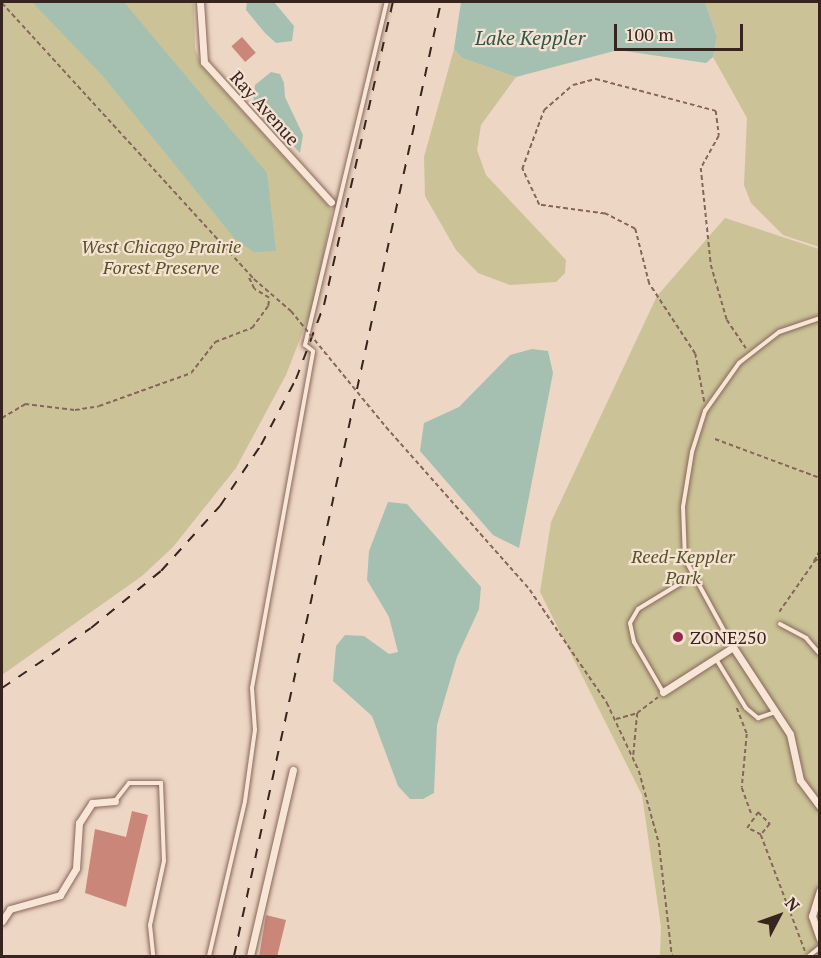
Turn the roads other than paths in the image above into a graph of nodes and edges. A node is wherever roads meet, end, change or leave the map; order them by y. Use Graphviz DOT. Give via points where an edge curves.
graph roads {
  1 [pos="200,2"];
  2 [pos="387,2"];
  3 [pos="331,202"];
  4 [pos="819,318"];
  5 [pos="694,575"];
  6 [pos="780,624"];
  7 [pos="733,647"];
  8 [pos="819,654"];
  9 [pos="716,659"];
  10 [pos="663,692"];
  11 [pos="775,712"];
  12 [pos="294,770"];
  13 [pos="115,801"];
  14 [pos="819,807"];
  15 [pos="819,890"];
  16 [pos="2,921"];
  17 [pos="819,939"];
  18 [pos="819,947"];
  19 [pos="153,957"];
  20 [pos="209,957"];
  21 [pos="250,957"];
  22 [pos="809,957"];
  1 -- 3 [label="street, Ray Avenue" via="204,62"];
  2 -- 20 [label="lane" via="305,345 314,351 252,688 255,730 245,801"];
  4 -- 5 [label="lane" via="779,332 750,354 705,411 683,507 683,545"];
  5 -- 7 [label="lane"];
  5 -- 10 [label="lane" via="638,609 630,623 634,642"];
  6 -- 8 [label="lane" via="806,638"];
  7 -- 9 [label="street"];
  7 -- 11 [label="street"];
  9 -- 10 [label="street"];
  9 -- 11 [label="lane" via="746,708 758,718"];
  11 -- 14 [label="street" via="790,734 800,780"];
  12 -- 21 [label="street"];
  13 -- 16 [label="street" via="92,803 79,823 76,868 60,895 10,909"];
  13 -- 19 [label="lane" via="129,783 161,783 164,861 150,925"];
  15 -- 17 [label="street" via="812,916"];
  18 -- 22 [label="lane"];
}
